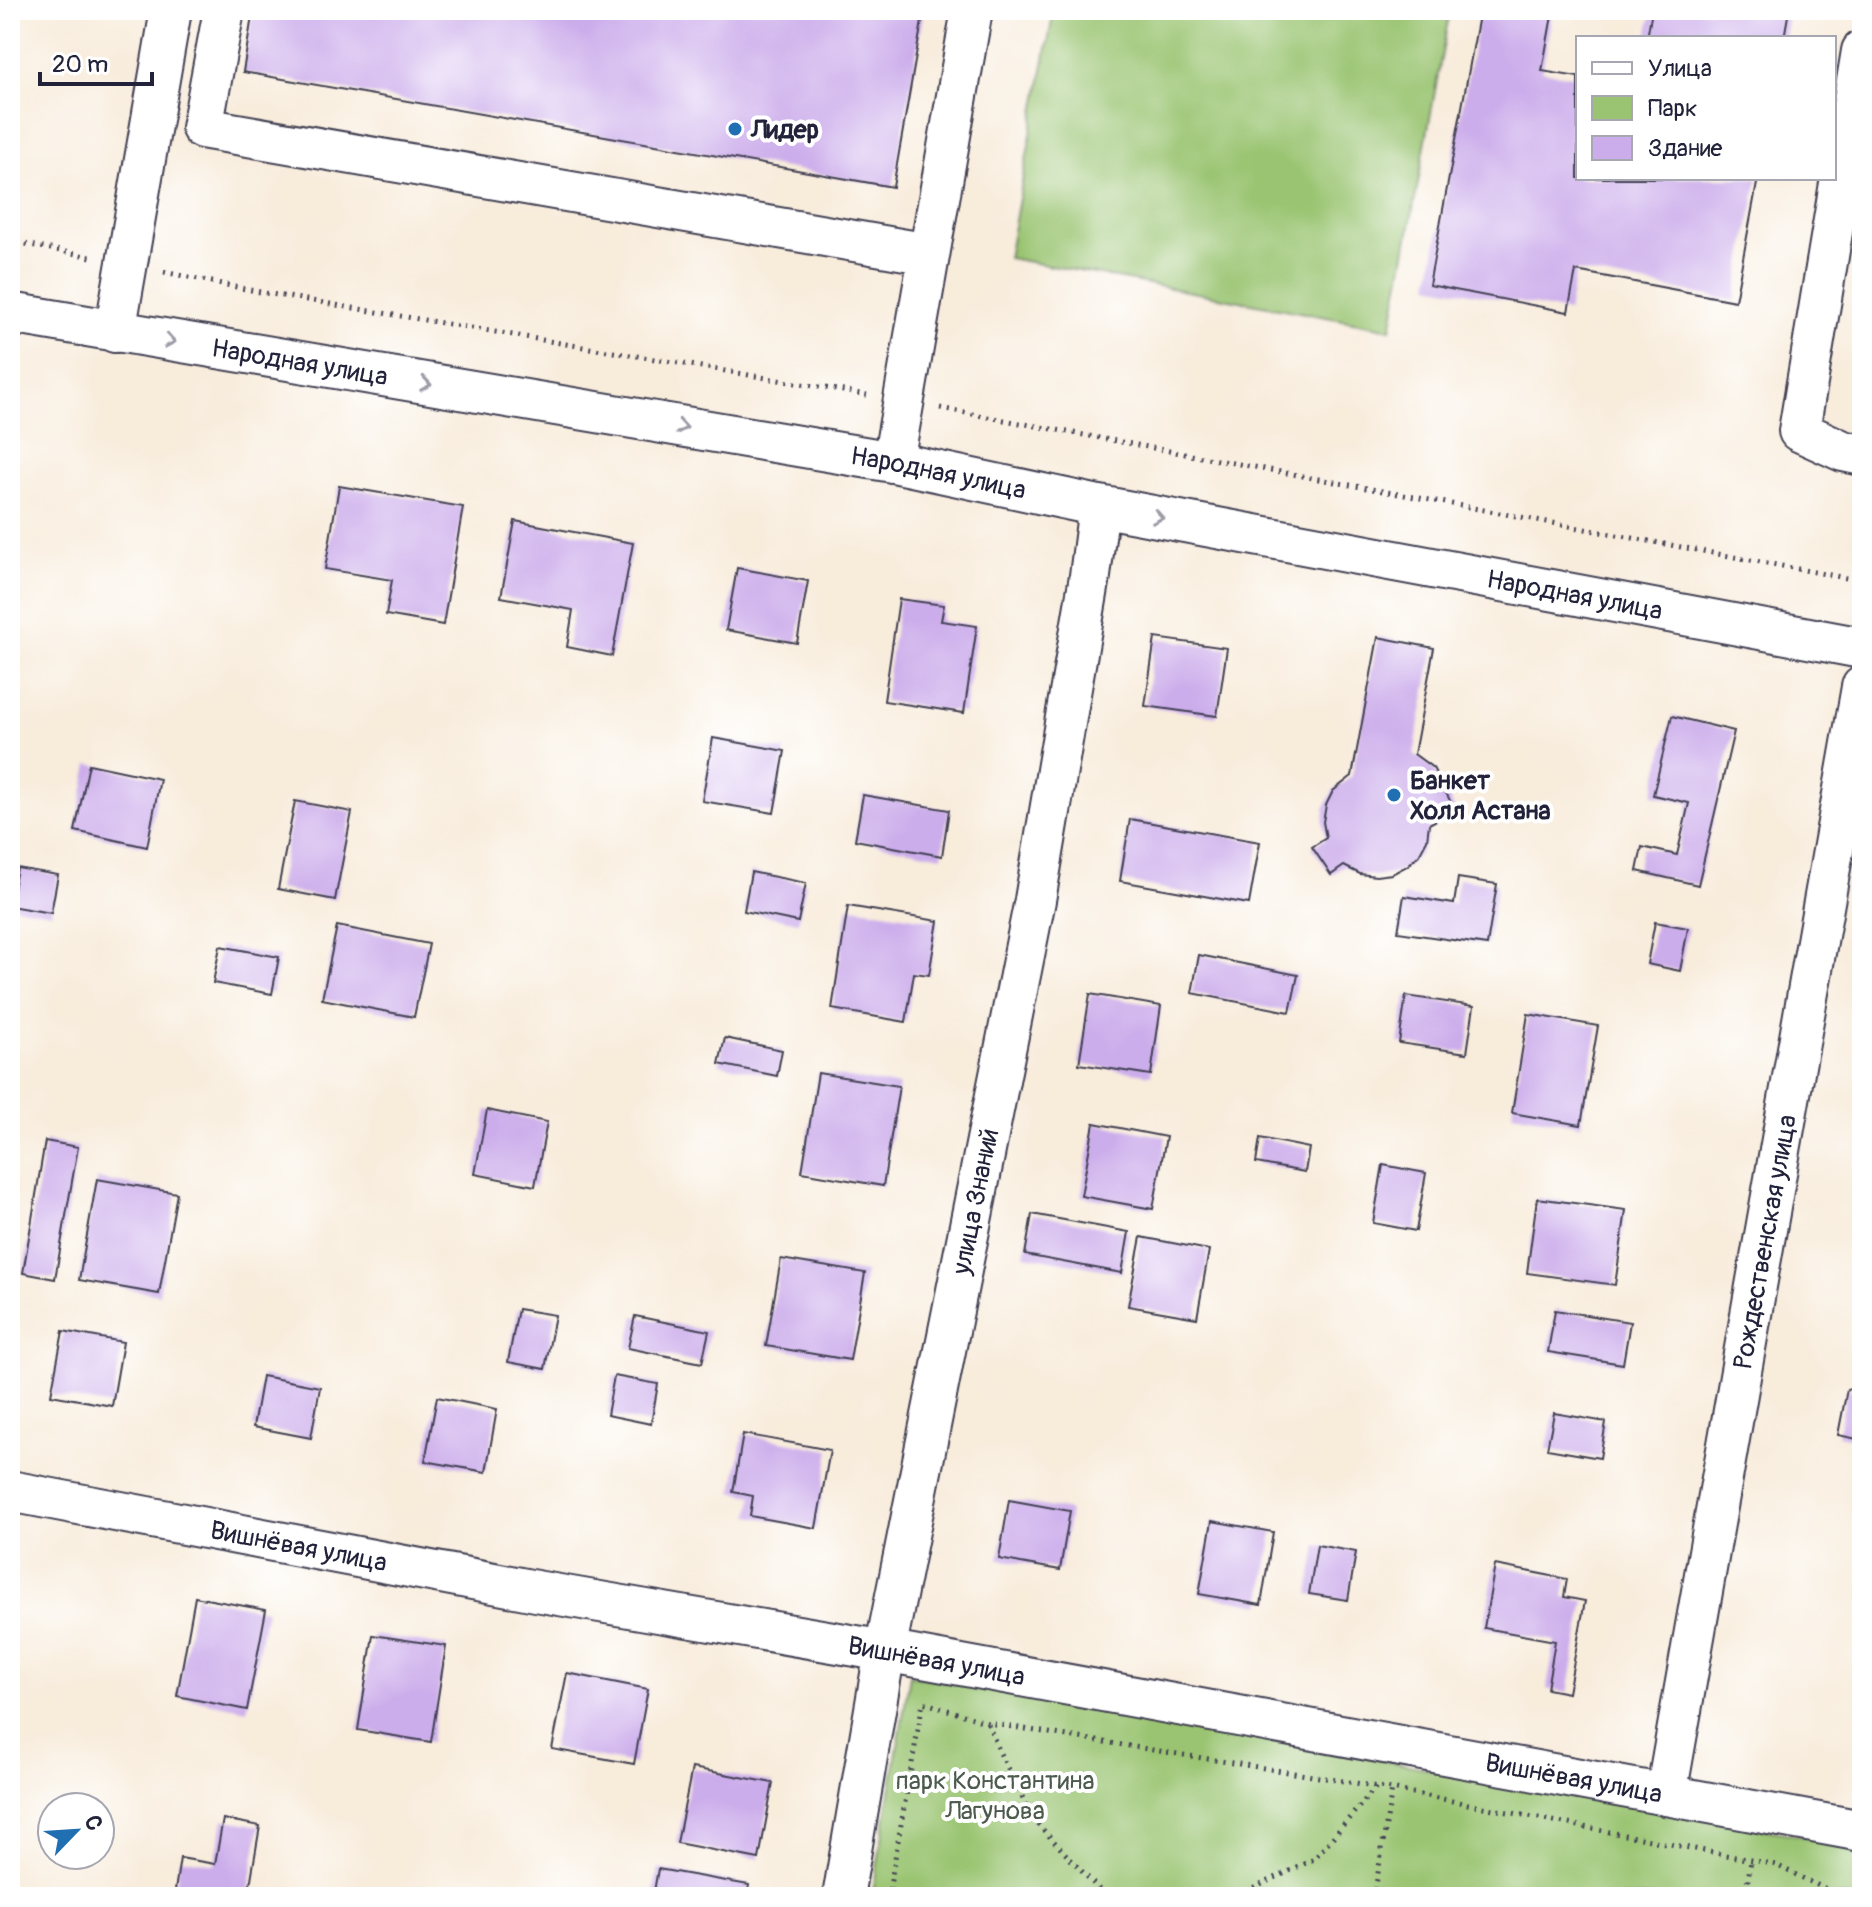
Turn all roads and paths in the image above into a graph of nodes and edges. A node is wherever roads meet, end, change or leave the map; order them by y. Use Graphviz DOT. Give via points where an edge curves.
graph roads {
  1 [pos="171,10"];
  2 [pos="224,10"];
  3 [pos="972,10"];
  4 [pos="1862,51"];
  5 [pos="929,254"];
  6 [pos="10,313"];
  7 [pos="115,332"];
  8 [pos="1862,455"];
  9 [pos="893,462"];
  10 [pos="1099,506"];
  11 [pos="1862,648"];
  12 [pos="1862,687"];
  13 [pos="10,1491"];
  14 [pos="885,1651"];
  15 [pos="988,1723"];
  16 [pos="1377,1786"];
  17 [pos="1392,1789"];
  18 [pos="1666,1795"];
  19 [pos="1862,1831"];
  20 [pos="1751,1861"];
  21 [pos="1104,1895"];
  22 [pos="843,1897"];
  23 [pos="888,1897"];
  24 [pos="1093,1897"];
  25 [pos="1145,1897"];
  26 [pos="1240,1897"];
  27 [pos="1374,1897"];
  28 [pos="1745,1897"];
  29 [pos="1842,1897"];
  1 -- 7 [label="street"];
  2 -- 5 [label="street" via="202,128"];
  3 -- 5 [label="street"];
  4 -- 8 [label="street" via="1799,431"];
  5 -- 9 [label="street"];
  6 -- 7 [label="street, Народная улица"];
  7 -- 9 [label="street, Народная улица, one-way"];
  9 -- 10 [label="street, Народная улица"];
  10 -- 11 [label="street, Народная улица, one-way"];
  10 -- 14 [label="street, улица Знаний" via="1035,900"];
  12 -- 18 [label="street, Рождественская улица"];
  13 -- 14 [label="street, Вишнёвая улица"];
  14 -- 18 [label="street, Вишнёвая улица"];
  14 -- 22 [label="street, улица Знаний"];
  15 -- 16 [label="path"];
  15 -- 21 [label="path" via="1034,1820"];
  15 -- 23 [label="path" via="923,1702"];
  16 -- 17 [label="path"];
  16 -- 26 [label="path" via="1314,1859"];
  17 -- 20 [label="path"];
  17 -- 27 [label="path"];
  18 -- 19 [label="street, Вишнёвая улица"];
  20 -- 28 [label="path"];
  20 -- 29 [label="path" via="1776,1865"];
  21 -- 24 [label="path"];
  21 -- 25 [label="path"];
}
